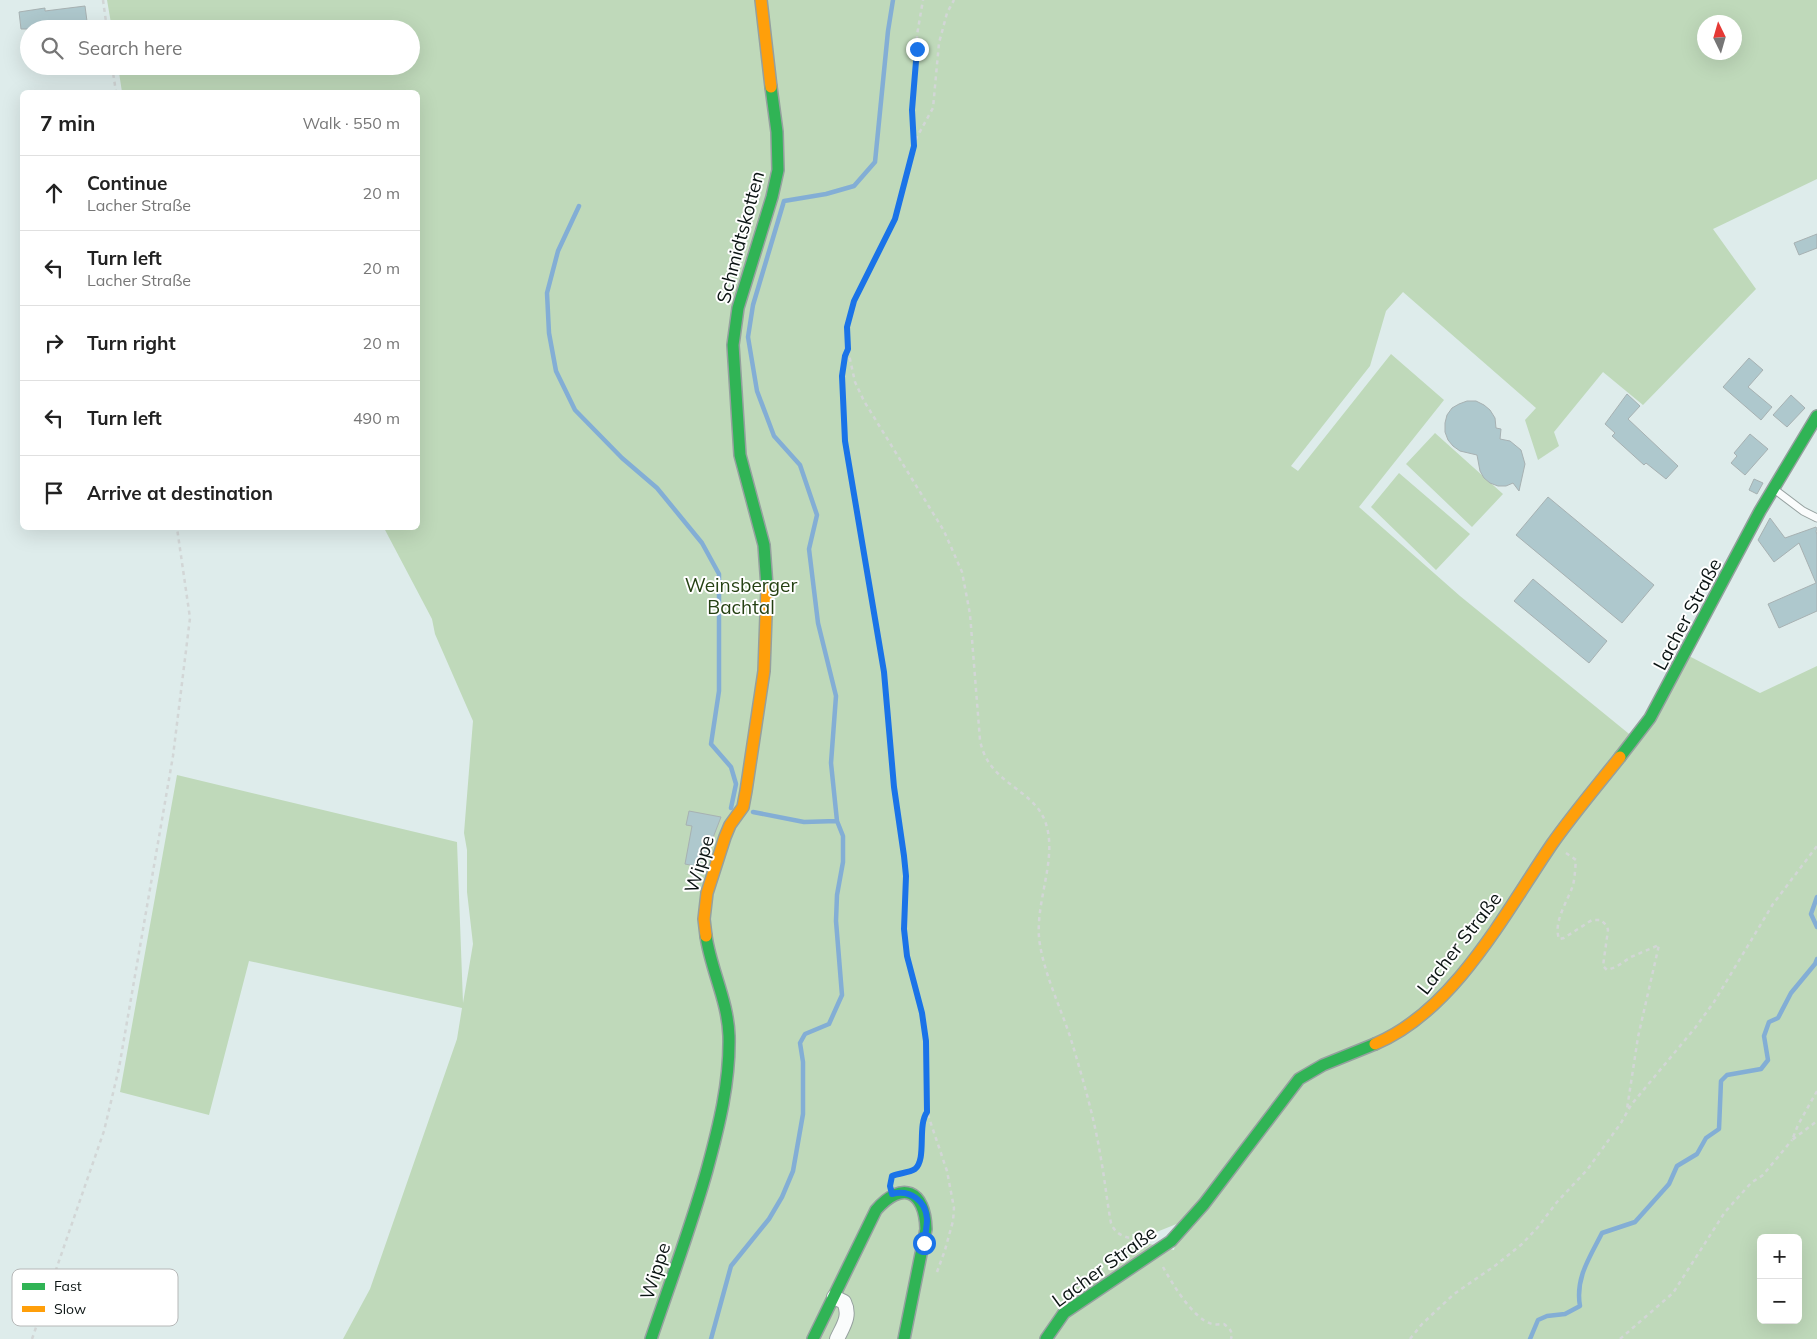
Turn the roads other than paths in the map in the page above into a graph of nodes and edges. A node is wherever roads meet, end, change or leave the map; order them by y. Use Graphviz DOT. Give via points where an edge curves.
graph roads {
  1 [pos="761,0"];
  2 [pos="1817,416"];
  3 [pos="740,455"];
  4 [pos="1774,488"];
  5 [pos="1817,518"];
  6 [pos="834,1297"];
  7 [pos="651,1339"];
  8 [pos="813,1339"];
  9 [pos="837,1339"];
  10 [pos="904,1339"];
  11 [pos="1046,1339"];
  1 -- 3 [label="street, Schmidtskotten" via="778,164 774,190 738,308 733,336"];
  2 -- 4 [label="street, Lacher Straße"];
  3 -- 7 [label="street, Wippe" via="765,552 767,635 743,807 725,837 705,906 708,941 727,1016 729,1051 725,1097 695,1211"];
  4 -- 5 [label="lane"];
  4 -- 11 [label="street, Lacher Straße" via="1650,718 1553,843 1493,934 1438,1002 1391,1038 1323,1065 1299,1079 1204,1204 1170,1241 1075,1304"];
  6 -- 8 [label="street"];
  6 -- 9 [label="street" via="844,1302 847,1311"];
  6 -- 10 [label="street" via="879,1204 892,1194 902,1192 914,1196 922,1203 927,1218"];
}
